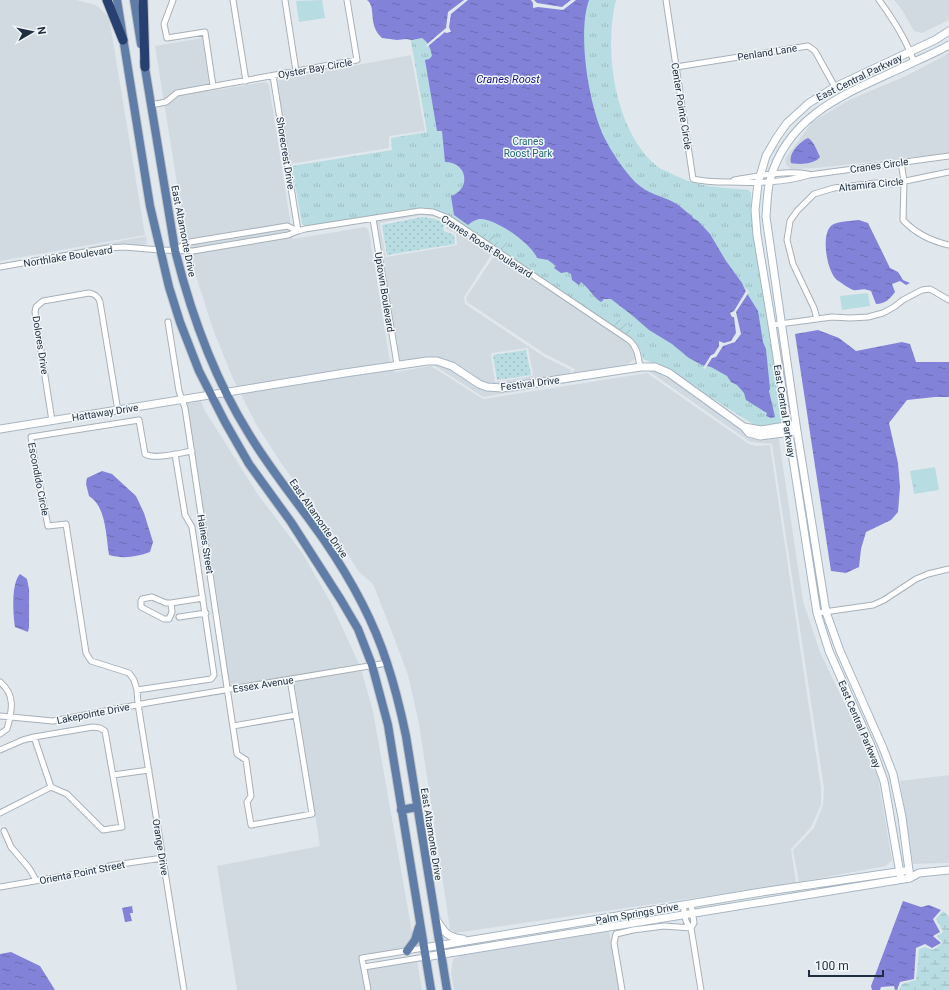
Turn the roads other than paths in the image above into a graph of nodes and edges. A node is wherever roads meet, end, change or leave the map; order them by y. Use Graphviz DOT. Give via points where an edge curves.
graph roads {
  1 [pos="107,0"];
  2 [pos="117,0"];
  3 [pos="134,0"];
  4 [pos="143,0"];
  5 [pos="173,0"];
  6 [pos="233,0"];
  7 [pos="285,0"];
  8 [pos="347,0"];
  9 [pos="666,0"];
  10 [pos="879,0"];
  11 [pos="949,31"];
  12 [pos="123,40"];
  13 [pos="949,45"];
  14 [pos="911,52"];
  15 [pos="914,62"];
  16 [pos="145,67"];
  17 [pos="676,67"];
  18 [pos="296,71"];
  19 [pos="273,76"];
  20 [pos="246,80"];
  21 [pos="213,86"];
  22 [pos="835,87"];
  23 [pos="151,105"];
  24 [pos="949,156"];
  25 [pos="901,162"];
  26 [pos="949,172"];
  27 [pos="760,176"];
  28 [pos="771,178"];
  29 [pos="904,181"];
  30 [pos="726,182"];
  31 [pos="758,183"];
  32 [pos="374,219"];
  33 [pos="298,230"];
  34 [pos="949,245"];
  35 [pos="160,250"];
  36 [pos="175,250"];
  37 [pos="0,267"];
  38 [pos="949,300"];
  39 [pos="817,319"];
  40 [pos="168,322"];
  41 [pos="772,324"];
  42 [pos="781,324"];
  43 [pos="397,364"];
  44 [pos="640,367"];
  45 [pos="226,392"];
  46 [pos="210,395"];
  47 [pos="182,400"];
  48 [pos="118,411"];
  49 [pos="52,421"];
  50 [pos="796,428"];
  51 [pos="0,429"];
  52 [pos="788,429"];
  53 [pos="192,451"];
  54 [pos="175,454"];
  55 [pos="949,569"];
  56 [pos="203,598"];
  57 [pos="172,603"];
  58 [pos="826,612"];
  59 [pos="206,613"];
  60 [pos="817,614"];
  61 [pos="179,617"];
  62 [pos="387,663"];
  63 [pos="372,665"];
  64 [pos="290,679"];
  65 [pos="0,682"];
  66 [pos="227,689"];
  67 [pos="137,690"];
  68 [pos="138,704"];
  69 [pos="296,715"];
  70 [pos="0,716"];
  71 [pos="11,716"];
  72 [pos="233,726"];
  73 [pos="0,734"];
  74 [pos="34,737"];
  75 [pos="0,750"];
  76 [pos="149,770"];
  77 [pos="113,775"];
  78 [pos="51,787"];
  79 [pos="418,807"];
  80 [pos="401,810"];
  81 [pos="0,813"];
  82 [pos="4,831"];
  83 [pos="163,858"];
  84 [pos="910,870"];
  85 [pos="949,870"];
  86 [pos="899,871"];
  87 [pos="920,873"];
  88 [pos="910,878"];
  89 [pos="901,879"];
  90 [pos="36,880"];
  91 [pos="0,887"];
  92 [pos="687,905"];
  93 [pos="688,914"];
  94 [pos="435,918"];
  95 [pos="420,924"];
  96 [pos="691,928"];
  97 [pos="471,940"];
  98 [pos="439,946"];
  99 [pos="424,948"];
  100 [pos="407,951"];
  101 [pos="441,954"];
  102 [pos="425,957"];
  103 [pos="364,967"];
  104 [pos="184,990"];
  105 [pos="368,990"];
  106 [pos="431,990"];
  107 [pos="447,990"];
  108 [pos="622,990"];
  109 [pos="701,990"];
  1 -- 12 [label="highway"];
  2 -- 12 [label="main road"];
  3 -- 16 [label="main road, East Altamonte Drive"];
  4 -- 16 [label="highway"];
  5 -- 21 [label="street" via="164,24 167,38 205,32"];
  6 -- 20 [label="street"];
  7 -- 18 [label="street"];
  8 -- 18 [label="street, Oyster Bay Circle" via="357,60"];
  9 -- 17 [label="street, Center Pointe Circle"];
  10 -- 14 [label="street" via="895,21"];
  11 -- 14 [label="main road, East Central Parkway"];
  12 -- 35 [label="main road" via="150,206"];
  13 -- 15 [label="main road, East Central Parkway"];
  14 -- 15 [label="street"];
  14 -- 22 [label="main road, East Central Parkway"];
  15 -- 28 [label="main road, East Central Parkway" via="847,94 806,120 787,142"];
  16 -- 23 [label="main road, East Altamonte Drive"];
  17 -- 22 [label="street, Penland Lane" via="808,46 815,51"];
  17 -- 30 [label="street, Center Pointe Circle" via="693,179 714,183"];
  18 -- 19 [label="street, Oyster Bay Circle"];
  19 -- 20 [label="street, Oyster Bay Circle"];
  19 -- 33 [label="street, Shorecrest Drive"];
  20 -- 21 [label="street, Oyster Bay Circle"];
  21 -- 23 [label="street, Oyster Bay Circle" via="177,93 166,102"];
  22 -- 27 [label="main road, East Central Parkway" via="809,103 787,123 766,156"];
  23 -- 36 [label="main road, East Altamonte Drive"];
  24 -- 25 [label="street, Cranes Circle"];
  25 -- 28 [label="street, Cranes Circle"];
  25 -- 29 [label="street"];
  26 -- 29 [label="street, Altamira Circle"];
  27 -- 28 [label="street, Cranes Circle"];
  27 -- 30 [label="street, Center Pointe Circle"];
  27 -- 31 [label="main road, East Central Parkway"];
  28 -- 31 [label="street, Cranes Circle"];
  28 -- 42 [label="main road, East Central Parkway" via="766,217"];
  29 -- 34 [label="street" via="903,220 921,235"];
  29 -- 39 [label="street, Altamira Circle" via="834,188 814,194 790,221 787,240 792,264 808,294"];
  30 -- 31 [label="street, Center Pointe Circle"];
  31 -- 41 [label="main road, East Central Parkway" via="755,210 757,235"];
  32 -- 33 [label="street, Cranes Roost Boulevard"];
  32 -- 43 [label="street, Uptown Boulevard"];
  32 -- 44 [label="street, Cranes Roost Boulevard" via="426,211 448,218 629,340 636,348"];
  33 -- 36 [label="street, Cranes Roost Boulevard" via="288,236 193,251"];
  33 -- 36 [label="street, Cranes Roost Boulevard" via="287,226 190,242"];
  35 -- 36 [label="street, Cranes Roost Boulevard"];
  35 -- 37 [label="street, Northlake Boulevard" via="108,248"];
  35 -- 46 [label="main road" via="180,322"];
  36 -- 45 [label="main road, East Altamonte Drive" via="197,324"];
  38 -- 39 [label="street" via="930,290 922,290 883,313 868,317"];
  39 -- 42 [label="street"];
  40 -- 47 [label="street, Haines Street"];
  41 -- 42 [label="street"];
  41 -- 52 [label="main road, East Central Parkway"];
  42 -- 50 [label="main road, East Central Parkway"];
  43 -- 44 [label="main road, Festival Drive" via="437,361 452,366 479,384 502,388"];
  43 -- 45 [label="main road, Festival Drive"];
  44 -- 52 [label="main road, Festival Drive" via="655,367 669,373 749,433 760,436"];
  45 -- 46 [label="main road, Festival Drive"];
  45 -- 62 [label="main road, East Altamonte Drive" via="270,467 349,580 367,614"];
  46 -- 47 [label="main road, Hattaway Drive"];
  46 -- 63 [label="main road" via="249,464 341,600 358,629"];
  47 -- 48 [label="main road, Hattaway Drive"];
  47 -- 53 [label="street, Haines Street"];
  48 -- 49 [label="main road, Hattaway Drive"];
  48 -- 49 [label="street, Dolores Drive" via="100,302 98,297 89,293 43,301 36,307"];
  49 -- 51 [label="main road, Hattaway Drive"];
  50 -- 52 [label="main road, Festival Drive"];
  50 -- 58 [label="main road, East Central Parkway"];
  52 -- 60 [label="main road, East Central Parkway"];
  53 -- 54 [label="street, Escondido Circle"];
  53 -- 66 [label="street, Haines Street"];
  54 -- 56 [label="street" via="185,515 192,527"];
  54 -- 67 [label="street, Escondido Circle" via="144,454 139,420 31,437 48,526 66,524 86,653 91,661 130,673"];
  55 -- 58 [label="street" via="916,579 873,605"];
  56 -- 57 [label="street"];
  56 -- 59 [label="street"];
  57 -- 57 [label="street" via="152,597 142,599 141,607 169,619"];
  58 -- 60 [label="street"];
  58 -- 84 [label="main road, East Central Parkway" via="893,774"];
  59 -- 61 [label="street"];
  59 -- 67 [label="street" via="214,664 214,675 211,679"];
  60 -- 86 [label="main road, East Central Parkway" via="829,650 884,781"];
  62 -- 63 [label="street, Essex Avenue"];
  62 -- 79 [label="main road, East Altamonte Drive" via="398,698"];
  63 -- 64 [label="street, Essex Avenue"];
  63 -- 80 [label="main road" via="388,725"];
  64 -- 66 [label="street, Essex Avenue"];
  64 -- 69 [label="street"];
  65 -- 71 [label="street" via="11,695"];
  66 -- 68 [label="street, Essex Avenue"];
  66 -- 72 [label="street, Haines Street"];
  67 -- 68 [label="street, Escondido Circle"];
  68 -- 71 [label="street, Lakepointe Drive" via="53,721"];
  68 -- 76 [label="street, Orange Drive"];
  69 -- 72 [label="street"];
  69 -- 72 [label="street, Haines Street" via="312,814 251,825 247,802 251,796 246,760 237,754"];
  70 -- 71 [label="street, Lakepointe Drive"];
  71 -- 73 [label="street" via="7,729"];
  74 -- 75 [label="street"];
  74 -- 77 [label="street" via="100,728 105,731"];
  74 -- 78 [label="street"];
  76 -- 77 [label="street"];
  76 -- 83 [label="street, Orange Drive"];
  77 -- 78 [label="street" via="122,827 103,830 67,794"];
  78 -- 81 [label="street"];
  79 -- 80 [label="main road"];
  79 -- 94 [label="main road, East Altamonte Drive"];
  80 -- 95 [label="main road"];
  82 -- 90 [label="street" via="11,847"];
  83 -- 90 [label="street, Orienta Point Street" via="114,864 81,873"];
  83 -- 104 [label="street, Orange Drive"];
  84 -- 86 [label="main road, Palm Springs Drive"];
  84 -- 87 [label="main road, Palm Springs Drive"];
  84 -- 88 [label="main road, East Central Parkway"];
  85 -- 87 [label="main road, Palm Springs Drive"];
  86 -- 89 [label="main road, East Central Parkway"];
  86 -- 92 [label="main road, Palm Springs Drive"];
  87 -- 88 [label="main road, Palm Springs Drive"];
  88 -- 89 [label="main road, Palm Springs Drive"];
  89 -- 93 [label="main road, Palm Springs Drive"];
  90 -- 91 [label="street, Orienta Point Street"];
  92 -- 93 [label="street"];
  92 -- 97 [label="main road, Palm Springs Drive"];
  93 -- 96 [label="street" via="688,926"];
  93 -- 101 [label="main road, Palm Springs Drive"];
  94 -- 97 [label="main road" via="446,933 457,939"];
  94 -- 98 [label="main road, East Altamonte Drive"];
  95 -- 99 [label="main road"];
  95 -- 100 [label="main road" via="415,940"];
  96 -- 108 [label="street" via="664,926 616,934 614,943"];
  96 -- 109 [label="street"];
  97 -- 98 [label="main road, Palm Springs Drive"];
  98 -- 99 [label="main road, Palm Springs Drive"];
  98 -- 101 [label="main road, East Altamonte Drive"];
  99 -- 100 [label="street, Palm Springs Drive"];
  99 -- 102 [label="main road"];
  100 -- 103 [label="street, Palm Springs Drive" via="362,958"];
  101 -- 102 [label="main road, Palm Springs Drive"];
  101 -- 107 [label="main road, East Altamonte Drive"];
  102 -- 103 [label="street, Palm Springs Drive"];
  102 -- 106 [label="main road"];
  103 -- 105 [label="street, Palm Springs Drive"];
}
